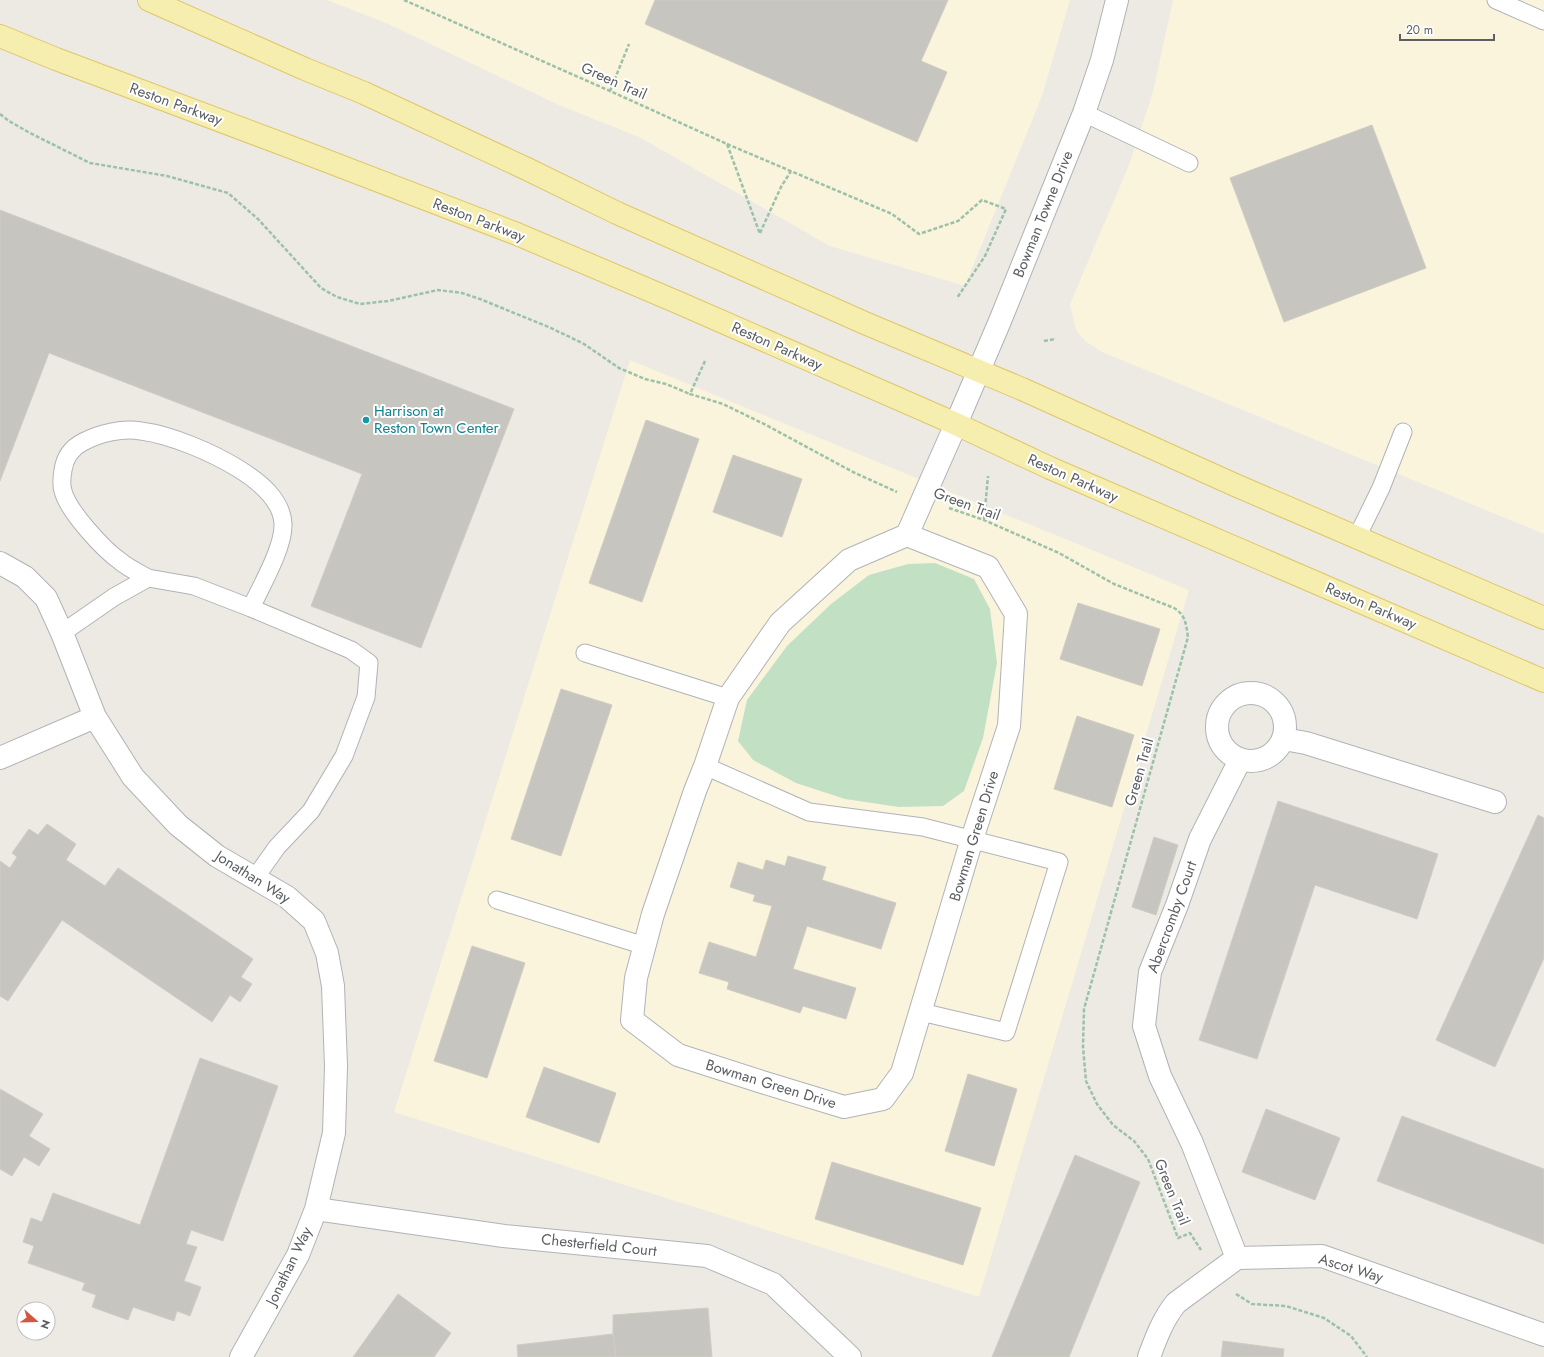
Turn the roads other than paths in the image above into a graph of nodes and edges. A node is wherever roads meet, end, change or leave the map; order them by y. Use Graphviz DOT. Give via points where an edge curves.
graph roads {
  1 [pos="149,0"];
  2 [pos="1117,0"];
  3 [pos="1496,0"];
  4 [pos="1544,21"];
  5 [pos="0,36"];
  6 [pos="1084,113"];
  7 [pos="1189,163"];
  8 [pos="978,371"];
  9 [pos="956,424"];
  10 [pos="1403,432"];
  11 [pos="907,535"];
  12 [pos="1357,537"];
  13 [pos="0,563"];
  14 [pos="148,578"];
  15 [pos="251,608"];
  16 [pos="1544,618"];
  17 [pos="62,633"];
  18 [pos="586,653"];
  19 [pos="1544,681"];
  20 [pos="728,698"];
  21 [pos="95,717"];
  22 [pos="1284,739"];
  23 [pos="0,758"];
  24 [pos="1240,760"];
  25 [pos="705,766"];
  26 [pos="1495,802"];
  27 [pos="972,839"];
  28 [pos="255,878"];
  29 [pos="497,900"];
  30 [pos="645,946"];
  31 [pos="921,1012"];
  32 [pos="316,1209"];
  33 [pos="1237,1258"];
  34 [pos="1544,1335"];
  35 [pos="241,1357"];
  36 [pos="850,1357"];
  37 [pos="1149,1357"];
  1 -- 8 [label="main road" via="364,93 631,219"];
  2 -- 6 [label="street, Bowman Towne Drive" via="1102,60"];
  3 -- 4 [label="lane"];
  5 -- 9 [label="main road, Reston Parkway" via="56,60 517,234"];
  6 -- 7 [label="lane"];
  6 -- 8 [label="street, Bowman Towne Drive"];
  8 -- 9 [label="street, Bowman Towne Drive"];
  8 -- 12 [label="main road"];
  9 -- 11 [label="street"];
  9 -- 19 [label="main road, Reston Parkway" via="1050,468"];
  10 -- 12 [label="lane" via="1381,488"];
  11 -- 20 [label="street, Bowman Green Drive" via="849,560 780,623"];
  11 -- 27 [label="street, Bowman Green Drive" via="988,567 1016,614 1009,726"];
  12 -- 16 [label="main road"];
  13 -- 17 [label="street, Jonathan Way" via="24,577 46,598"];
  14 -- 15 [label="lane" via="194,586"];
  14 -- 15 [label="lane" via="119,561 99,542 75,514 63,491 62,477 68,454 76,446 97,435 140,430 166,437 226,461 249,475 272,496 281,514 282,535"];
  14 -- 17 [label="lane" via="114,597"];
  15 -- 28 [label="lane" via="351,650 369,663 366,697 344,756 310,811"];
  17 -- 21 [label="street, Jonathan Way"];
  18 -- 20 [label="lane"];
  20 -- 25 [label="street, Bowman Green Drive"];
  21 -- 23 [label="street"];
  21 -- 28 [label="street, Jonathan Way" via="133,777 178,825 217,856"];
  22 -- 24 [label="street" via="1274,753 1258,761"];
  22 -- 24 [label="street" via="1285,721 1278,704 1263,694 1244,693 1229,701 1218,716 1217,734 1225,750"];
  22 -- 26 [label="street" via="1306,743"];
  24 -- 33 [label="street, Abercromby Court" via="1200,839 1150,972 1144,1026 1160,1076 1195,1151"];
  25 -- 27 [label="lane" via="809,812 923,826"];
  25 -- 30 [label="street, Bowman Green Drive" via="653,914"];
  27 -- 31 [label="street, Bowman Green Drive"];
  27 -- 31 [label="lane" via="1059,862 1006,1032"];
  28 -- 32 [label="street, Jonathan Way" via="287,897 314,921 327,953 333,986 336,1059 334,1133"];
  29 -- 30 [label="lane"];
  30 -- 31 [label="street, Bowman Green Drive" via="636,978 632,1020 678,1055 844,1107 884,1099 902,1073"];
  32 -- 35 [label="street, Jonathan Way" via="298,1255"];
  32 -- 36 [label="street, Chesterfield Court" via="504,1236 707,1256 773,1284"];
  33 -- 34 [label="street, Ascot Way" via="1322,1256"];
  33 -- 37 [label="street" via="1176,1303 1168,1312"];
}
